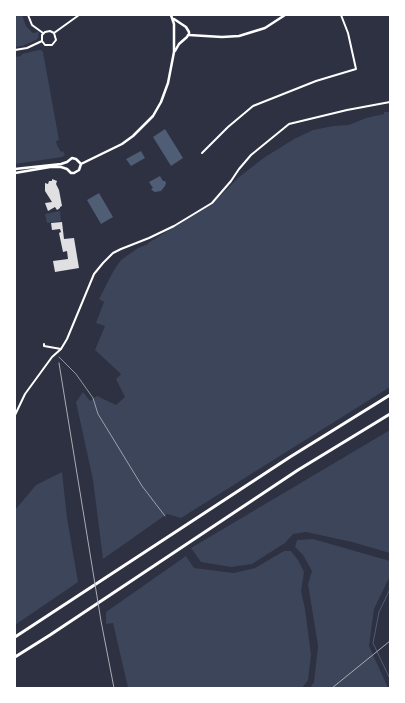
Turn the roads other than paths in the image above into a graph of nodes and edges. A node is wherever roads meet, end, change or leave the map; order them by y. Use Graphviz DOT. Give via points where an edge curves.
graph roads {
  1 [pos="28,15"];
  2 [pos="79,15"];
  3 [pos="285,15"];
  4 [pos="341,15"];
  5 [pos="172,17"];
  6 [pos="183,26"];
  7 [pos="175,30"];
  8 [pos="43,33"];
  9 [pos="54,33"];
  10 [pos="188,35"];
  11 [pos="175,36"];
  12 [pos="183,40"];
  13 [pos="42,41"];
  14 [pos="15,50"];
  15 [pos="174,52"];
  16 [pos="390,102"];
  17 [pos="202,153"];
  18 [pos="67,162"];
  19 [pos="80,164"];
  20 [pos="15,169"];
  21 [pos="66,169"];
  22 [pos="15,173"];
  23 [pos="15,296"];
  24 [pos="15,307"];
  25 [pos="44,344"];
  26 [pos="61,349"];
  27 [pos="390,395"];
  28 [pos="390,414"];
  29 [pos="15,415"];
  30 [pos="15,638"];
  31 [pos="15,656"];
  1 -- 8 [label="street" via="32,25"];
  2 -- 9 [label="street"];
  3 -- 10 [label="street" via="265,28 239,36"];
  4 -- 17 [label="street" via="356,69 253,106"];
  5 -- 6 [label="street"];
  5 -- 7 [label="street"];
  6 -- 7 [label="street"];
  6 -- 10 [label="street" via="188,29"];
  7 -- 11 [label="street"];
  8 -- 9 [label="street"];
  8 -- 13 [label="street"];
  9 -- 13 [label="street" via="56,40 52,45 45,45"];
  10 -- 12 [label="street"];
  11 -- 12 [label="street"];
  11 -- 15 [label="street"];
  12 -- 15 [label="street"];
  13 -- 14 [label="street"];
  15 -- 19 [label="street" via="166,91 148,121 122,144"];
  16 -- 26 [label="street" via="289,124 251,155 212,202 174,226 114,253 94,274"];
  18 -- 19 [label="street" via="76,159"];
  18 -- 20 [label="street"];
  18 -- 21 [label="street"];
  19 -- 21 [label="street" via="77,172 71,173"];
  21 -- 22 [label="street" via="50,167"];
  23 -- 24 [label="street"];
  25 -- 26 [label="street"];
  26 -- 29 [label="street" via="25,394"];
  27 -- 30 [label="highway"];
  28 -- 31 [label="highway" via="298,470"];
}
